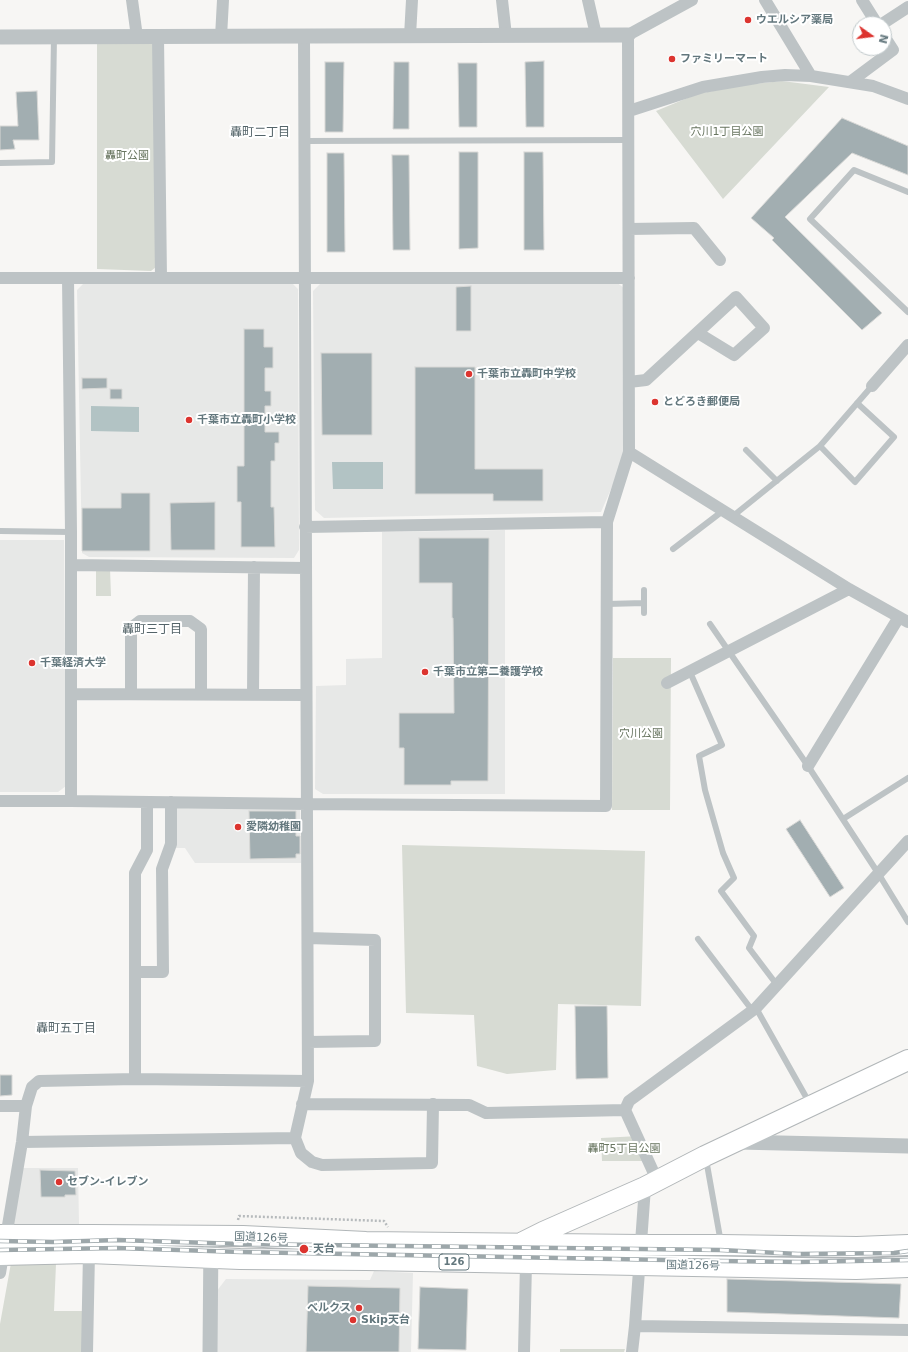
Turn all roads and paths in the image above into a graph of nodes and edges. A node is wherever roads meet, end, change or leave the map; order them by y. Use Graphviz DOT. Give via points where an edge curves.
graph roads {
  1 [pos="132,0"];
  2 [pos="223,0"];
  3 [pos="412,0"];
  4 [pos="502,0"];
  5 [pos="588,0"];
  6 [pos="692,0"];
  7 [pos="765,0"];
  8 [pos="862,0"];
  9 [pos="671,6"];
  10 [pos="908,7"];
  11 [pos="872,16"];
  12 [pos="892,17"];
  13 [pos="596,35"];
  14 [pos="628,35"];
  15 [pos="304,36"];
  16 [pos="410,36"];
  17 [pos="506,36"];
  18 [pos="0,37"];
  19 [pos="54,37"];
  20 [pos="137,37"];
  21 [pos="158,37"];
  22 [pos="220,37"];
  23 [pos="885,56"];
  24 [pos="811,76"];
  25 [pos="850,82"];
  26 [pos="908,99"];
  27 [pos="628,110"];
  28 [pos="629,140"];
  29 [pos="304,141"];
  30 [pos="0,163"];
  31 [pos="908,192"];
  32 [pos="629,229"];
  33 [pos="720,260"];
  34 [pos="0,278"];
  35 [pos="68,278"];
  36 [pos="160,278"];
  37 [pos="304,278"];
  38 [pos="629,278"];
  39 [pos="908,312"];
  40 [pos="698,332"];
  41 [pos="908,345"];
  42 [pos="629,382"];
  43 [pos="872,386"];
  44 [pos="857,403"];
  45 [pos="820,446"];
  46 [pos="746,450"];
  47 [pos="629,452"];
  48 [pos="776,481"];
  49 [pos="728,513"];
  50 [pos="607,522"];
  51 [pos="305,526"];
  52 [pos="0,532"];
  53 [pos="71,532"];
  54 [pos="673,549"];
  55 [pos="72,565"];
  56 [pos="254,567"];
  57 [pos="305,568"];
  58 [pos="849,589"];
  59 [pos="644,590"];
  60 [pos="644,603"];
  61 [pos="607,604"];
  62 [pos="644,613"];
  63 [pos="903,619"];
  64 [pos="710,624"];
  65 [pos="729,651"];
  66 [pos="690,672"];
  67 [pos="667,683"];
  68 [pos="72,694"];
  69 [pos="130,694"];
  70 [pos="201,694"];
  71 [pos="253,695"];
  72 [pos="306,695"];
  73 [pos="808,766"];
  74 [pos="908,778"];
  75 [pos="71,800"];
  76 [pos="0,801"];
  77 [pos="147,802"];
  78 [pos="172,802"];
  79 [pos="307,804"];
  80 [pos="843,819"];
  81 [pos="908,841"];
  82 [pos="878,873"];
  83 [pos="908,922"];
  84 [pos="308,938"];
  85 [pos="698,939"];
  86 [pos="135,972"];
  87 [pos="777,985"];
  88 [pos="754,1009"];
  89 [pos="308,1042"];
  90 [pos="908,1060"];
  91 [pos="134,1079"];
  92 [pos="308,1081"];
  93 [pos="302,1104"];
  94 [pos="433,1104"];
  95 [pos="0,1106"];
  96 [pos="26,1106"];
  97 [pos="811,1106"];
  98 [pos="625,1110"];
  99 [pos="295,1138"];
  100 [pos="22,1142"];
  101 [pos="735,1142"];
  102 [pos="908,1146"];
  103 [pos="705,1156"];
  104 [pos="651,1184"];
  105 [pos="211,1237"];
  106 [pos="522,1243"];
  107 [pos="641,1245"];
  108 [pos="721,1245"];
  109 [pos="908,1245"];
  110 [pos="2,1251"];
  111 [pos="88,1253"];
  112 [pos="211,1258"];
  113 [pos="477,1263"];
  114 [pos="526,1263"];
  115 [pos="640,1265"];
  116 [pos="908,1267"];
  117 [pos="636,1326"];
  118 [pos="908,1330"];
  119 [pos="87,1352"];
  120 [pos="210,1352"];
  121 [pos="524,1352"];
  122 [pos="632,1352"];
  1 -- 20 [label="street"];
  2 -- 22 [label="street"];
  3 -- 16 [label="street"];
  4 -- 17 [label="street"];
  5 -- 13 [label="street"];
  6 -- 9 [label="street"];
  7 -- 24 [label="street"];
  8 -- 11 [label="street"];
  9 -- 14 [label="street"];
  10 -- 12 [label="street"];
  13 -- 14 [label="street"];
  13 -- 17 [label="street"];
  14 -- 27 [label="street"];
  15 -- 16 [label="street"];
  15 -- 22 [label="street"];
  15 -- 29 [label="street"];
  16 -- 17 [label="street"];
  18 -- 19 [label="street"];
  19 -- 20 [label="street"];
  19 -- 30 [label="lane" via="52,162"];
  20 -- 21 [label="street"];
  21 -- 22 [label="street"];
  21 -- 36 [label="street"];
  23 -- 25 [label="street"];
  24 -- 25 [label="street"];
  24 -- 27 [label="street" via="762,77 702,87"];
  25 -- 26 [label="street" via="872,86"];
  27 -- 28 [label="street"];
  28 -- 29 [label="lane"];
  28 -- 32 [label="street"];
  29 -- 37 [label="street"];
  31 -- 39 [label="lane" via="854,170 810,219"];
  32 -- 33 [label="street" via="694,228"];
  32 -- 38 [label="street"];
  34 -- 35 [label="street"];
  35 -- 36 [label="street"];
  35 -- 53 [label="street"];
  36 -- 37 [label="street"];
  37 -- 38 [label="street"];
  37 -- 51 [label="street"];
  38 -- 42 [label="street"];
  40 -- 40 [label="street" via="736,297 764,328 734,355"];
  40 -- 42 [label="street" via="646,380"];
  41 -- 43 [label="street"];
  42 -- 47 [label="street"];
  43 -- 44 [label="lane"];
  44 -- 45 [label="lane"];
  44 -- 45 [label="lane" via="894,437 855,482"];
  45 -- 48 [label="lane"];
  46 -- 48 [label="lane"];
  47 -- 49 [label="street"];
  47 -- 50 [label="street"];
  48 -- 49 [label="lane"];
  49 -- 54 [label="lane"];
  49 -- 58 [label="street"];
  50 -- 51 [label="street"];
  50 -- 61 [label="street"];
  51 -- 57 [label="street"];
  52 -- 53 [label="lane"];
  53 -- 55 [label="street"];
  55 -- 56 [label="street"];
  55 -- 68 [label="street"];
  56 -- 57 [label="street"];
  56 -- 71 [label="street"];
  57 -- 72 [label="street"];
  58 -- 63 [label="street"];
  58 -- 65 [label="street"];
  59 -- 60 [label="lane"];
  60 -- 61 [label="lane"];
  60 -- 62 [label="lane"];
  61 -- 79 [label="street" via="606,806"];
  63 -- 73 [label="street"];
  64 -- 65 [label="lane"];
  65 -- 66 [label="street"];
  65 -- 73 [label="lane"];
  66 -- 67 [label="street"];
  66 -- 87 [label="lane" via="722,745 699,756 705,790 723,853 734,878 721,891 754,936 749,948"];
  68 -- 69 [label="street"];
  68 -- 75 [label="street"];
  69 -- 70 [label="street"];
  69 -- 70 [label="street" via="131,628 140,621 190,621 201,629"];
  70 -- 71 [label="street"];
  71 -- 72 [label="street"];
  72 -- 79 [label="street"];
  73 -- 80 [label="lane"];
  74 -- 80 [label="lane"];
  75 -- 76 [label="street"];
  75 -- 77 [label="street"];
  77 -- 78 [label="street"];
  77 -- 86 [label="street" via="147,850 135,873"];
  78 -- 79 [label="street"];
  78 -- 86 [label="street" via="171,844 162,870 163,972"];
  79 -- 84 [label="street"];
  80 -- 82 [label="lane"];
  81 -- 82 [label="street"];
  82 -- 83 [label="lane"];
  82 -- 87 [label="street"];
  84 -- 89 [label="street"];
  84 -- 89 [label="street" via="375,940 375,1041"];
  85 -- 88 [label="lane"];
  86 -- 91 [label="street"];
  87 -- 88 [label="street"];
  88 -- 97 [label="lane"];
  88 -- 98 [label="street" via="629,1101"];
  89 -- 92 [label="street"];
  90 -- 97 [label="highway, 国道126号 / 126"];
  91 -- 92 [label="street"];
  91 -- 96 [label="street" via="39,1081 32,1087"];
  92 -- 93 [label="street"];
  93 -- 94 [label="street"];
  93 -- 99 [label="street"];
  94 -- 98 [label="street" via="469,1105 486,1113"];
  94 -- 99 [label="street" via="432,1163 322,1165 312,1162 301,1153"];
  95 -- 96 [label="street"];
  96 -- 100 [label="street"];
  97 -- 101 [label="highway, 国道126号 / 126"];
  98 -- 104 [label="street"];
  99 -- 100 [label="street"];
  100 -- 110 [label="street"];
  101 -- 102 [label="street"];
  101 -- 103 [label="highway, 国道126号 / 126"];
  103 -- 104 [label="highway, 国道126号 / 126"];
  103 -- 108 [label="lane"];
  104 -- 106 [label="highway, 国道126号 / 126"];
  104 -- 107 [label="street"];
  105 -- 106 [label="highway, 国道126号 / 126" via="243,1236 366,1242"];
  105 -- 110 [label="highway, 国道126号 / 126" via="93,1235"];
  105 -- 112 [label="street"];
  106 -- 107 [label="highway, 国道126号 / 126"];
  106 -- 113 [label="highway, 国道126号 / 126"];
  106 -- 114 [label="street"];
  107 -- 108 [label="highway, 国道126号 / 126"];
  107 -- 115 [label="street"];
  108 -- 109 [label="highway, 国道126号 / 126" via="857,1248"];
  110 -- 111 [label="highway, 国道126号 / 126"];
  111 -- 112 [label="highway, 国道126号 / 126"];
  111 -- 119 [label="street"];
  112 -- 113 [label="highway, 国道126号 / 126"];
  112 -- 120 [label="street"];
  113 -- 114 [label="highway, 国道126号 / 126"];
  114 -- 115 [label="highway, 国道126号 / 126"];
  114 -- 121 [label="street"];
  115 -- 116 [label="highway, 国道126号 / 126" via="856,1269"];
  115 -- 117 [label="street"];
  117 -- 118 [label="street"];
  117 -- 122 [label="street"];
}
